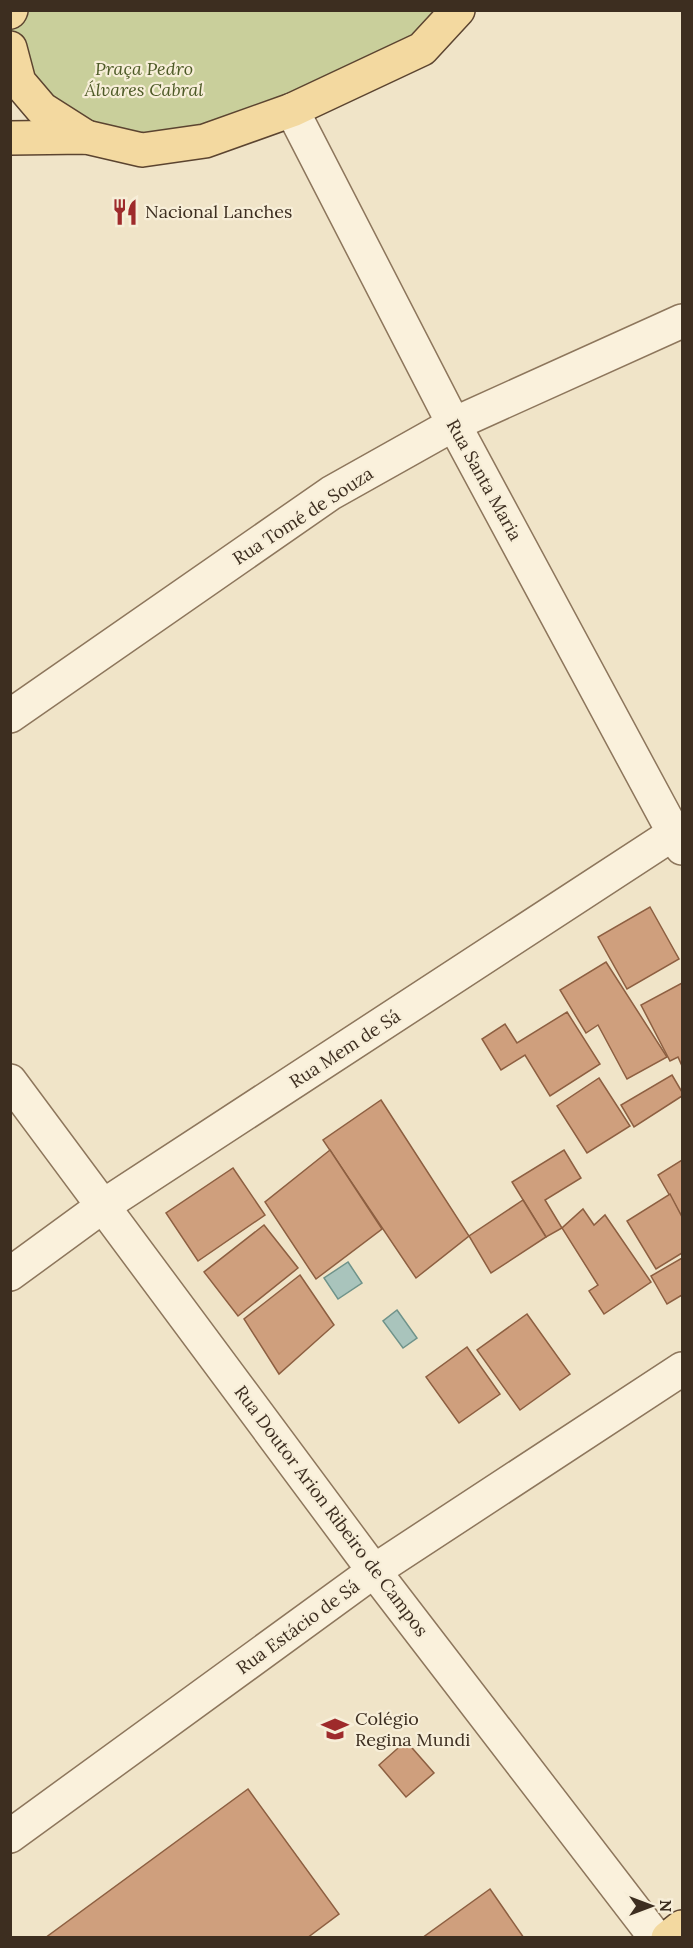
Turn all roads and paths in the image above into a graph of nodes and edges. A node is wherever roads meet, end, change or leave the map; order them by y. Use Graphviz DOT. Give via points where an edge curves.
graph roads {
  1 [pos="456,11"];
  2 [pos="10,48"];
  3 [pos="292,110"];
  4 [pos="86,137"];
  5 [pos="10,138"];
  6 [pos="682,321"];
  7 [pos="454,424"];
  8 [pos="10,716"];
  9 [pos="680,836"];
  10 [pos="10,1081"];
  11 [pos="103,1206"];
  12 [pos="10,1274"];
  13 [pos="682,1369"];
  14 [pos="374,1571"];
  15 [pos="10,1836"];
  16 [pos="682,1927"];
  17 [pos="656,1938"];
  18 [pos="668,1938"];
  1 -- 3 [label="main road" via="422,49"];
  2 -- 4 [label="main road" via="20,82 42,109"];
  3 -- 4 [label="main road" via="205,141 142,150"];
  3 -- 7 [label="street, Rua Santa Maria"];
  4 -- 5 [label="main road"];
  6 -- 7 [label="street, Rua Tomé de Souza"];
  7 -- 8 [label="street, Rua Tomé de Souza" via="331,493"];
  7 -- 9 [label="street, Rua Santa Maria"];
  9 -- 11 [label="street, Rua Mem de Sá"];
  10 -- 11 [label="street, Rua Doutor Arion Ribeiro de Campos"];
  11 -- 12 [label="street, Rua Mem de Sá"];
  11 -- 14 [label="street, Rua Doutor Arion Ribeiro de Campos"];
  13 -- 14 [label="street, Rua Estácio de Sá"];
  14 -- 15 [label="street, Rua Estácio de Sá"];
  14 -- 17 [label="street, Rua Doutor Arion Ribeiro de Campos"];
  16 -- 18 [label="main road"];
}
